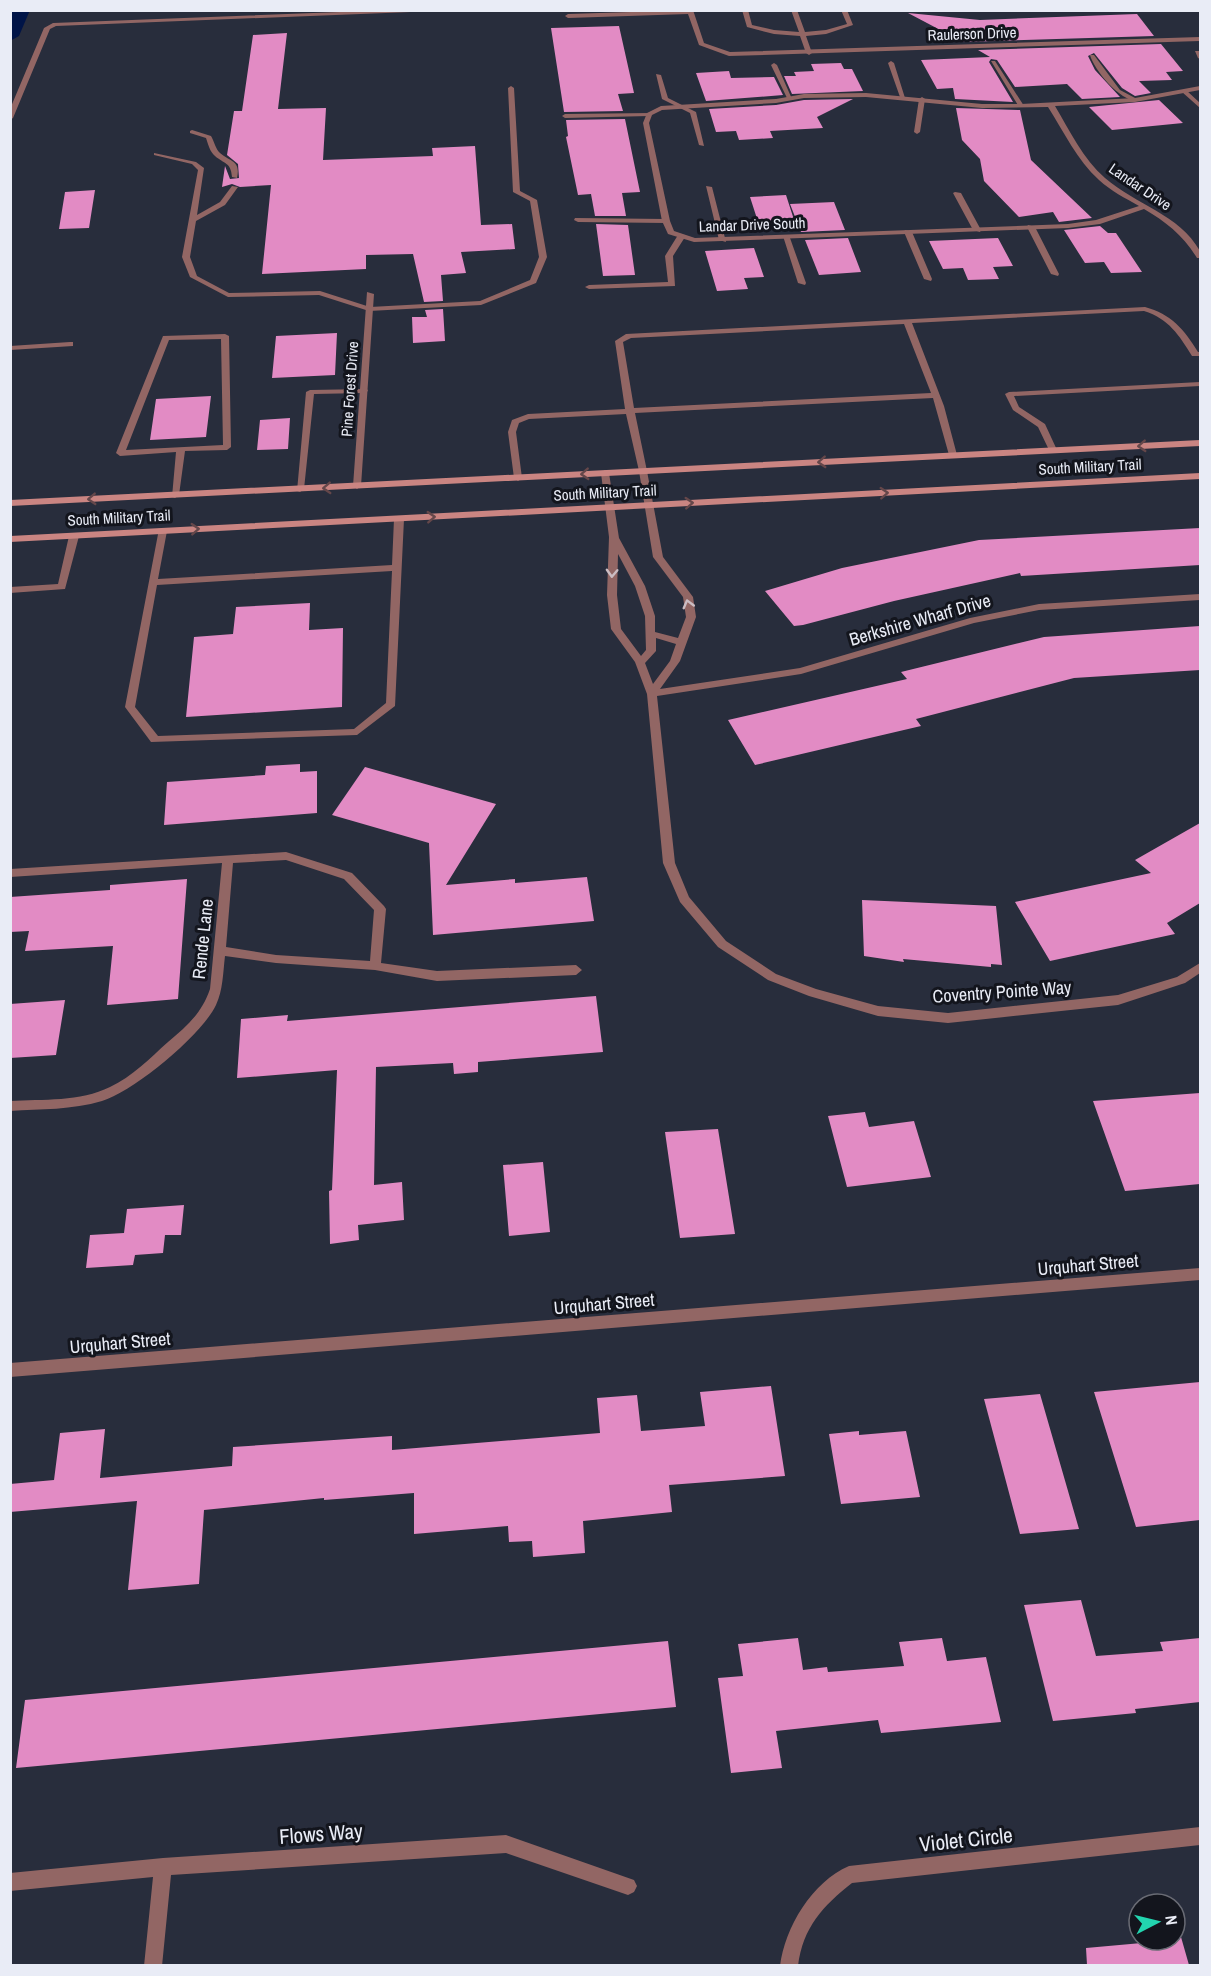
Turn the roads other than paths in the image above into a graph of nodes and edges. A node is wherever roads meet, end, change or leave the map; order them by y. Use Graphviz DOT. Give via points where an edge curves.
graph roads {
  1 [pos="458,10"];
  2 [pos="745,10"];
  3 [pos="794,10"];
  4 [pos="844,10"];
  5 [pos="690,11"];
  6 [pos="568,16"];
  7 [pos="802,33"];
  8 [pos="1200,39"];
  9 [pos="809,53"];
  10 [pos="1092,56"];
  11 [pos="993,62"];
  12 [pos="891,63"];
  13 [pos="774,65"];
  14 [pos="658,75"];
  15 [pos="511,88"];
  16 [pos="1200,88"];
  17 [pos="1184,91"];
  18 [pos="903,97"];
  19 [pos="790,98"];
  20 [pos="922,99"];
  21 [pos="1135,99"];
  22 [pos="1050,104"];
  23 [pos="680,106"];
  24 [pos="1021,106"];
  25 [pos="1200,106"];
  26 [pos="649,114"];
  27 [pos="565,116"];
  28 [pos="10,118"];
  29 [pos="192,132"];
  30 [pos="917,132"];
  31 [pos="702,145"];
  32 [pos="156,154"];
  33 [pos="236,177"];
  34 [pos="234,187"];
  35 [pos="708,187"];
  36 [pos="957,193"];
  37 [pos="1143,207"];
  38 [pos="194,219"];
  39 [pos="578,220"];
  40 [pos="666,221"];
  41 [pos="1031,227"];
  42 [pos="977,230"];
  43 [pos="909,232"];
  44 [pos="681,237"];
  45 [pos="786,238"];
  46 [pos="723,240"];
  47 [pos="1200,256"];
  48 [pos="1055,274"];
  49 [pos="928,279"];
  50 [pos="802,284"];
  51 [pos="589,287"];
  52 [pos="370,294"];
  53 [pos="369,309"];
  54 [pos="908,321"];
  55 [pos="70,344"];
  56 [pos="10,348"];
  57 [pos="1198,354"];
  58 [pos="1200,365"];
  59 [pos="1200,384"];
  60 [pos="364,391"];
  61 [pos="936,396"];
  62 [pos="630,411"];
  63 [pos="1200,443"];
  64 [pos="181,449"];
  65 [pos="1053,450"];
  66 [pos="953,455"];
  67 [pos="643,471"];
  68 [pos="605,473"];
  69 [pos="1200,476"];
  70 [pos="518,478"];
  71 [pos="357,486"];
  72 [pos="300,489"];
  73 [pos="175,495"];
  74 [pos="10,503"];
  75 [pos="647,506"];
  76 [pos="609,507"];
  77 [pos="399,519"];
  78 [pos="162,531"];
  79 [pos="74,536"];
  80 [pos="614,537"];
  81 [pos="10,539"];
  82 [pos="397,568"];
  83 [pos="153,582"];
  84 [pos="10,590"];
  85 [pos="1200,597"];
  86 [pos="650,634"];
  87 [pos="682,642"];
  88 [pos="640,662"];
  89 [pos="652,694"];
  90 [pos="228,859"];
  91 [pos="10,873"];
  92 [pos="220,951"];
  93 [pos="375,966"];
  94 [pos="1200,967"];
  95 [pos="576,970"];
  96 [pos="10,1106"];
  97 [pos="1200,1274"];
  98 [pos="10,1370"];
  99 [pos="1200,1836"];
  100 [pos="163,1867"];
  101 [pos="10,1882"];
  102 [pos="628,1886"];
  103 [pos="153,1965"];
  104 [pos="789,1965"];
  1 -- 28 [label="street" via="55,24 47,28"];
  2 -- 7 [label="street" via="748,26 768,33"];
  3 -- 7 [label="street"];
  4 -- 7 [label="street" via="850,25 834,32"];
  5 -- 6 [label="street"];
  5 -- 9 [label="street, Raulerson Drive" via="700,44 717,52"];
  7 -- 9 [label="street"];
  8 -- 9 [label="street, Raulerson Drive"];
  10 -- 21 [label="street" via="1118,91"];
  11 -- 24 [label="street"];
  12 -- 18 [label="street"];
  13 -- 19 [label="street"];
  14 -- 23 [label="street" via="665,99"];
  15 -- 53 [label="street" via="517,192 533,200 543,257 533,281 481,303"];
  16 -- 17 [label="street"];
  17 -- 21 [label="street"];
  17 -- 25 [label="street"];
  18 -- 19 [label="street" via="866,94"];
  18 -- 20 [label="street"];
  19 -- 23 [label="street"];
  20 -- 24 [label="street"];
  20 -- 30 [label="street"];
  21 -- 22 [label="street"];
  22 -- 24 [label="street"];
  22 -- 37 [label="street, Landar Drive" via="1097,174"];
  23 -- 26 [label="street"];
  23 -- 31 [label="street" via="693,112"];
  26 -- 27 [label="street"];
  26 -- 40 [label="street" via="646,123"];
  29 -- 33 [label="street" via="209,137 216,154 231,161"];
  32 -- 38 [label="street" via="194,163 202,169"];
  34 -- 38 [label="street" via="218,209"];
  35 -- 46 [label="street"];
  36 -- 42 [label="street"];
  37 -- 41 [label="street, Landar Drive South" via="1083,225"];
  37 -- 47 [label="street, Landar Drive" via="1183,234"];
  38 -- 53 [label="street" via="186,257 194,277 228,295 320,293"];
  39 -- 40 [label="street"];
  40 -- 44 [label="street, Landar Drive South" via="671,232"];
  41 -- 42 [label="street, Landar Drive South"];
  41 -- 48 [label="street"];
  42 -- 43 [label="street, Landar Drive South"];
  43 -- 45 [label="street, Landar Drive South"];
  43 -- 49 [label="street"];
  44 -- 46 [label="street, Landar Drive South"];
  44 -- 51 [label="street" via="669,256 672,284"];
  45 -- 46 [label="street, Landar Drive South"];
  45 -- 50 [label="street"];
  52 -- 53 [label="street, Pine Forest Drive"];
  53 -- 60 [label="street, Pine Forest Drive"];
  54 -- 57 [label="street" via="1145,309 1163,314"];
  54 -- 61 [label="street"];
  54 -- 62 [label="street" via="629,336 619,341"];
  55 -- 56 [label="street"];
  57 -- 58 [label="street"];
  59 -- 65 [label="street" via="1009,394 1016,408 1042,426"];
  60 -- 71 [label="street, Pine Forest Drive"];
  60 -- 72 [label="street" via="310,392"];
  61 -- 62 [label="street"];
  61 -- 66 [label="street"];
  62 -- 67 [label="street"];
  62 -- 70 [label="street" via="528,417 515,423 512,432"];
  63 -- 65 [label="main road, South Military Trail, one-way"];
  64 -- 64 [label="street" via="226,447 225,336 165,338 120,453"];
  64 -- 73 [label="street"];
  65 -- 66 [label="main road, South Military Trail"];
  66 -- 67 [label="main road, South Military Trail, one-way"];
  67 -- 68 [label="main road, South Military Trail"];
  67 -- 75 [label="street"];
  68 -- 70 [label="main road, South Military Trail, one-way"];
  68 -- 76 [label="street, Coventry Pointe Way"];
  75 -- 69 [label="main road, South Military Trail, one-way"];
  70 -- 71 [label="main road, South Military Trail"];
  71 -- 72 [label="main road, South Military Trail, one-way"];
  72 -- 73 [label="main road, South Military Trail"];
  73 -- 74 [label="main road, South Military Trail, one-way"];
  75 -- 76 [label="main road, South Military Trail"];
  87 -- 75 [label="street, one-way" via="691,617 688,597 658,557"];
  77 -- 76 [label="main road, South Military Trail, one-way"];
  76 -- 80 [label="street, Coventry Pointe Way"];
  78 -- 77 [label="main road, South Military Trail, one-way"];
  77 -- 82 [label="street"];
  78 -- 79 [label="main road, South Military Trail"];
  78 -- 83 [label="street"];
  79 -- 81 [label="main road, South Military Trail"];
  79 -- 84 [label="street" via="62,586"];
  80 -- 86 [label="street, Coventry Pointe Way" via="640,586 650,616"];
  80 -- 88 [label="street, Coventry Pointe Way, one-way" via="612,595 616,629"];
  82 -- 83 [label="street"];
  82 -- 83 [label="street" via="391,704 357,732 155,740 130,707"];
  85 -- 89 [label="street, Berkshire Wharf Drive" via="1039,607 973,620 801,671"];
  86 -- 87 [label="street"];
  86 -- 88 [label="street, Coventry Pointe Way" via="651,651"];
  87 -- 89 [label="street" via="675,661"];
  88 -- 89 [label="street, Coventry Pointe Way"];
  89 -- 94 [label="street, Coventry Pointe Way" via="669,863 684,899 722,944 772,977 878,1011 948,1018 1118,1000 1181,980"];
  90 -- 91 [label="street"];
  90 -- 92 [label="street, Rende Lane"];
  90 -- 93 [label="street" via="286,856 348,876 380,909"];
  92 -- 93 [label="street"];
  92 -- 96 [label="street, Rende Lane" via="212,1007 134,1079 113,1092 88,1099"];
  93 -- 95 [label="street" via="437,976"];
  97 -- 98 [label="street, Urquhart Street"];
  99 -- 104 [label="street, Violet Circle" via="849,1875 821,1895 800,1925"];
  100 -- 101 [label="street, Flows Way"];
  100 -- 102 [label="street, Flows Way" via="506,1844"];
  100 -- 103 [label="street"];
}
